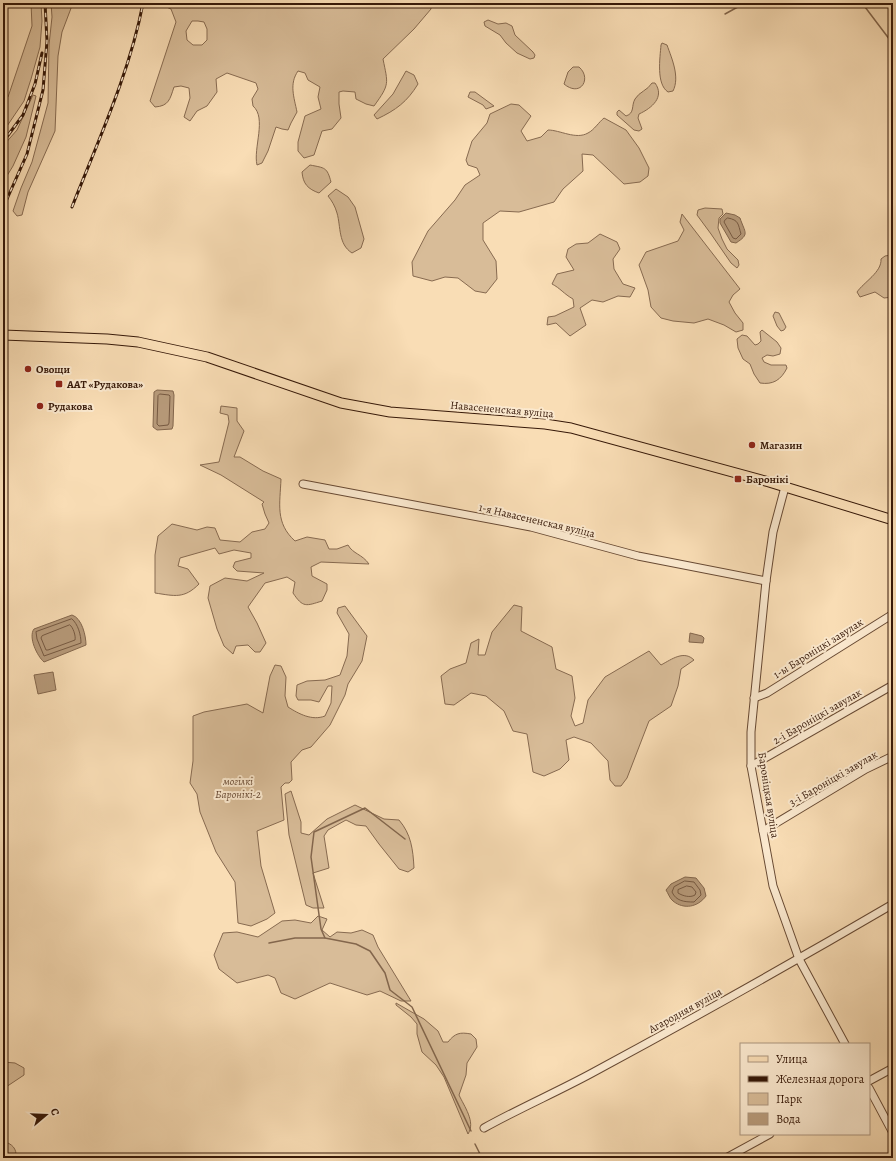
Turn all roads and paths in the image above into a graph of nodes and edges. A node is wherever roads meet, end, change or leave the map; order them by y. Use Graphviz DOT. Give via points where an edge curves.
graph roads {
  1 [pos="3,336"];
  2 [pos="303,484"];
  3 [pos="785,487"];
  4 [pos="893,520"];
  5 [pos="766,581"];
  6 [pos="893,614"];
  7 [pos="893,685"];
  8 [pos="754,698"];
  9 [pos="893,756"];
  10 [pos="751,766"];
  11 [pos="763,832"];
  12 [pos="893,904"];
  13 [pos="799,959"];
  14 [pos="844,1043"];
  15 [pos="893,1068"];
  16 [pos="870,1080"];
  17 [pos="870,1090"];
  18 [pos="484,1128"];
  19 [pos="893,1133"];
  20 [pos="768,1135"];
  21 [pos="726,1158"];
  1 -- 3 [label="main road, Навасененская вуліца" via="138,342 207,357 341,403 390,412 571,428"];
  2 -- 5 [label="street, 1-я Навасененская вуліца" via="531,527 638,556"];
  3 -- 4 [label="main road, Навасененская вуліца"];
  3 -- 5 [label="street, Бароніцкая вуліца" via="773,532"];
  5 -- 8 [label="street, Бароніцкая вуліца"];
  6 -- 8 [label="street, 1-ы Бароніцкі завулак" via="768,693"];
  7 -- 10 [label="street, 2-і Бароніцкі завулак"];
  8 -- 10 [label="street, Бароніцкая вуліца"];
  9 -- 11 [label="street, 3-і Бароніцкі завулак"];
  10 -- 11 [label="street, Бароніцкая вуліца"];
  11 -- 13 [label="street, Бароніцкая вуліца" via="773,886"];
  12 -- 13 [label="street, Агародняя вуліца"];
  13 -- 14 [label="street, Бароніцкая вуліца"];
  13 -- 18 [label="street, Агародняя вуліца" via="572,1084"];
  15 -- 16 [label="street"];
  17 -- 19 [label="street"];
  20 -- 21 [label="street"];
}
